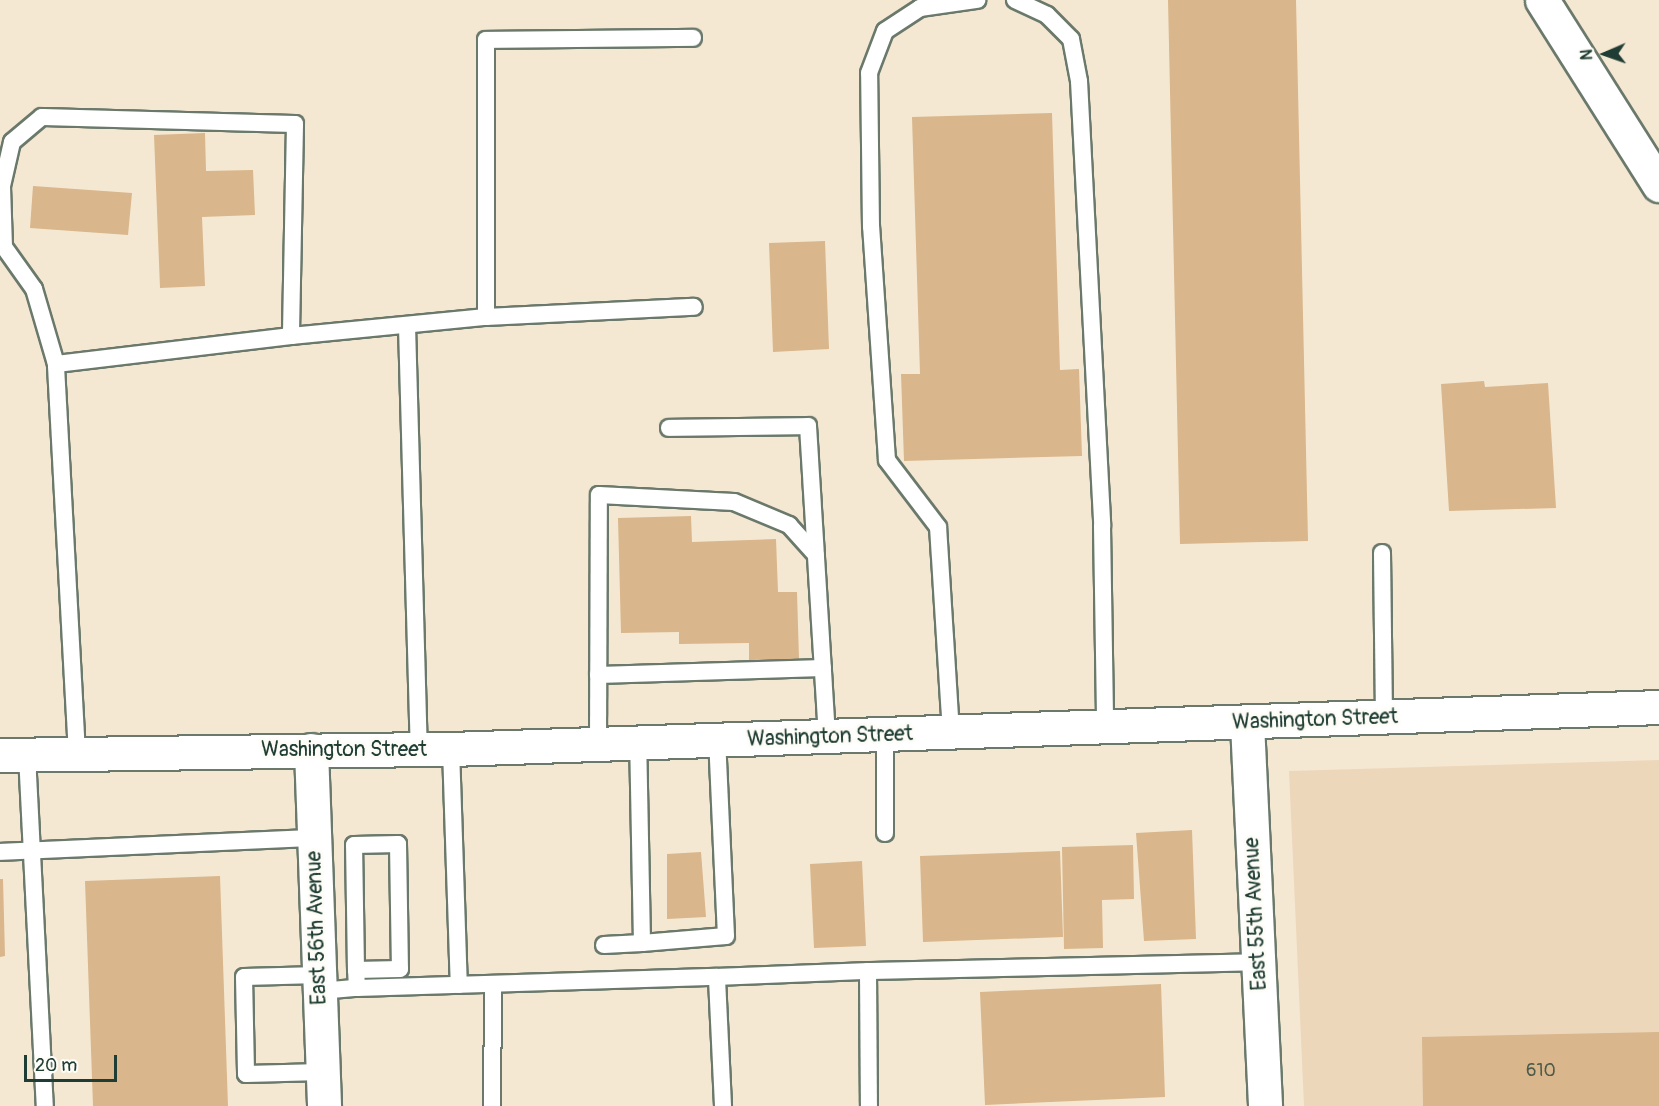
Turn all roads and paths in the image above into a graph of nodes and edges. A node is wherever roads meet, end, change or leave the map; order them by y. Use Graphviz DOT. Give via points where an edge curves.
graph roads {
  1 [pos="977,0"];
  2 [pos="1015,0"];
  3 [pos="1542,0"];
  4 [pos="693,38"];
  5 [pos="1659,185"];
  6 [pos="694,307"];
  7 [pos="486,317"];
  8 [pos="407,326"];
  9 [pos="291,336"];
  10 [pos="56,364"];
  11 [pos="669,428"];
  12 [pos="1382,553"];
  13 [pos="816,555"];
  14 [pos="823,668"];
  15 [pos="598,675"];
  16 [pos="1659,707"];
  17 [pos="1384,718"];
  18 [pos="1247,723"];
  19 [pos="1105,727"];
  20 [pos="951,733"];
  21 [pos="885,735"];
  22 [pos="827,737"];
  23 [pos="717,741"];
  24 [pos="638,743"];
  25 [pos="598,745"];
  26 [pos="435,749"];
  27 [pos="311,750"];
  28 [pos="77,754"];
  29 [pos="14,755"];
  30 [pos="885,833"];
  31 [pos="314,838"];
  32 [pos="32,851"];
  33 [pos="0,852"];
  34 [pos="642,943"];
  35 [pos="604,945"];
  36 [pos="1258,962"];
  37 [pos="356,970"];
  38 [pos="868,971"];
  39 [pos="717,977"];
  40 [pos="319,983"];
  41 [pos="494,984"];
  42 [pos="459,985"];
  43 [pos="357,988"];
  44 [pos="322,1072"];
  45 [pos="45,1106"];
  46 [pos="324,1106"];
  47 [pos="492,1106"];
  48 [pos="723,1106"];
  49 [pos="869,1106"];
  50 [pos="1265,1106"];
  1 -- 20 [label="lane" via="920,8 885,31 869,72 871,227 887,460 938,527"];
  2 -- 19 [label="lane" via="1047,15 1071,39 1079,81 1102,526"];
  3 -- 5 [label="main road"];
  4 -- 7 [label="lane" via="486,40"];
  6 -- 7 [label="lane"];
  7 -- 8 [label="lane"];
  8 -- 9 [label="lane"];
  8 -- 26 [label="lane"];
  9 -- 10 [label="lane"];
  9 -- 10 [label="lane" via="294,124 42,117 12,142 2,186 4,247 34,289"];
  10 -- 28 [label="lane"];
  11 -- 13 [label="lane" via="808,426"];
  12 -- 17 [label="lane"];
  13 -- 14 [label="lane"];
  13 -- 15 [label="lane" via="789,525 734,502 599,495"];
  14 -- 15 [label="lane"];
  14 -- 22 [label="lane"];
  15 -- 25 [label="lane"];
  16 -- 17 [label="main road, Washington Street"];
  17 -- 18 [label="main road, Washington Street"];
  18 -- 19 [label="main road, Washington Street"];
  18 -- 36 [label="main road, East 55th Avenue"];
  19 -- 20 [label="main road, Washington Street"];
  20 -- 21 [label="main road, Washington Street"];
  21 -- 22 [label="main road, Washington Street"];
  21 -- 30 [label="lane"];
  22 -- 23 [label="main road, Washington Street"];
  23 -- 24 [label="main road, Washington Street"];
  23 -- 34 [label="lane" via="726,936"];
  24 -- 25 [label="main road, Washington Street"];
  24 -- 34 [label="lane"];
  25 -- 26 [label="main road, Washington Street"];
  26 -- 27 [label="main road, Washington Street"];
  26 -- 42 [label="lane"];
  27 -- 28 [label="main road, Washington Street"];
  27 -- 31 [label="main road, East 56th Avenue"];
  28 -- 29 [label="main road, Washington Street"];
  29 -- 32 [label="lane"];
  31 -- 32 [label="lane"];
  31 -- 40 [label="main road, East 56th Avenue"];
  32 -- 33 [label="lane"];
  32 -- 45 [label="lane"];
  34 -- 35 [label="lane"];
  36 -- 38 [label="lane"];
  36 -- 50 [label="main road, East 55th Avenue"];
  37 -- 37 [label="lane" via="354,845 398,844 400,969"];
  37 -- 43 [label="lane"];
  38 -- 39 [label="lane"];
  38 -- 49 [label="lane"];
  39 -- 41 [label="lane"];
  39 -- 48 [label="lane"];
  40 -- 43 [label="lane"];
  40 -- 44 [label="main road, East 56th Avenue"];
  40 -- 44 [label="lane" via="244,977 246,1074"];
  41 -- 42 [label="lane"];
  41 -- 47 [label="lane"];
  42 -- 43 [label="lane"];
  44 -- 46 [label="main road, East 56th Avenue"];
}
